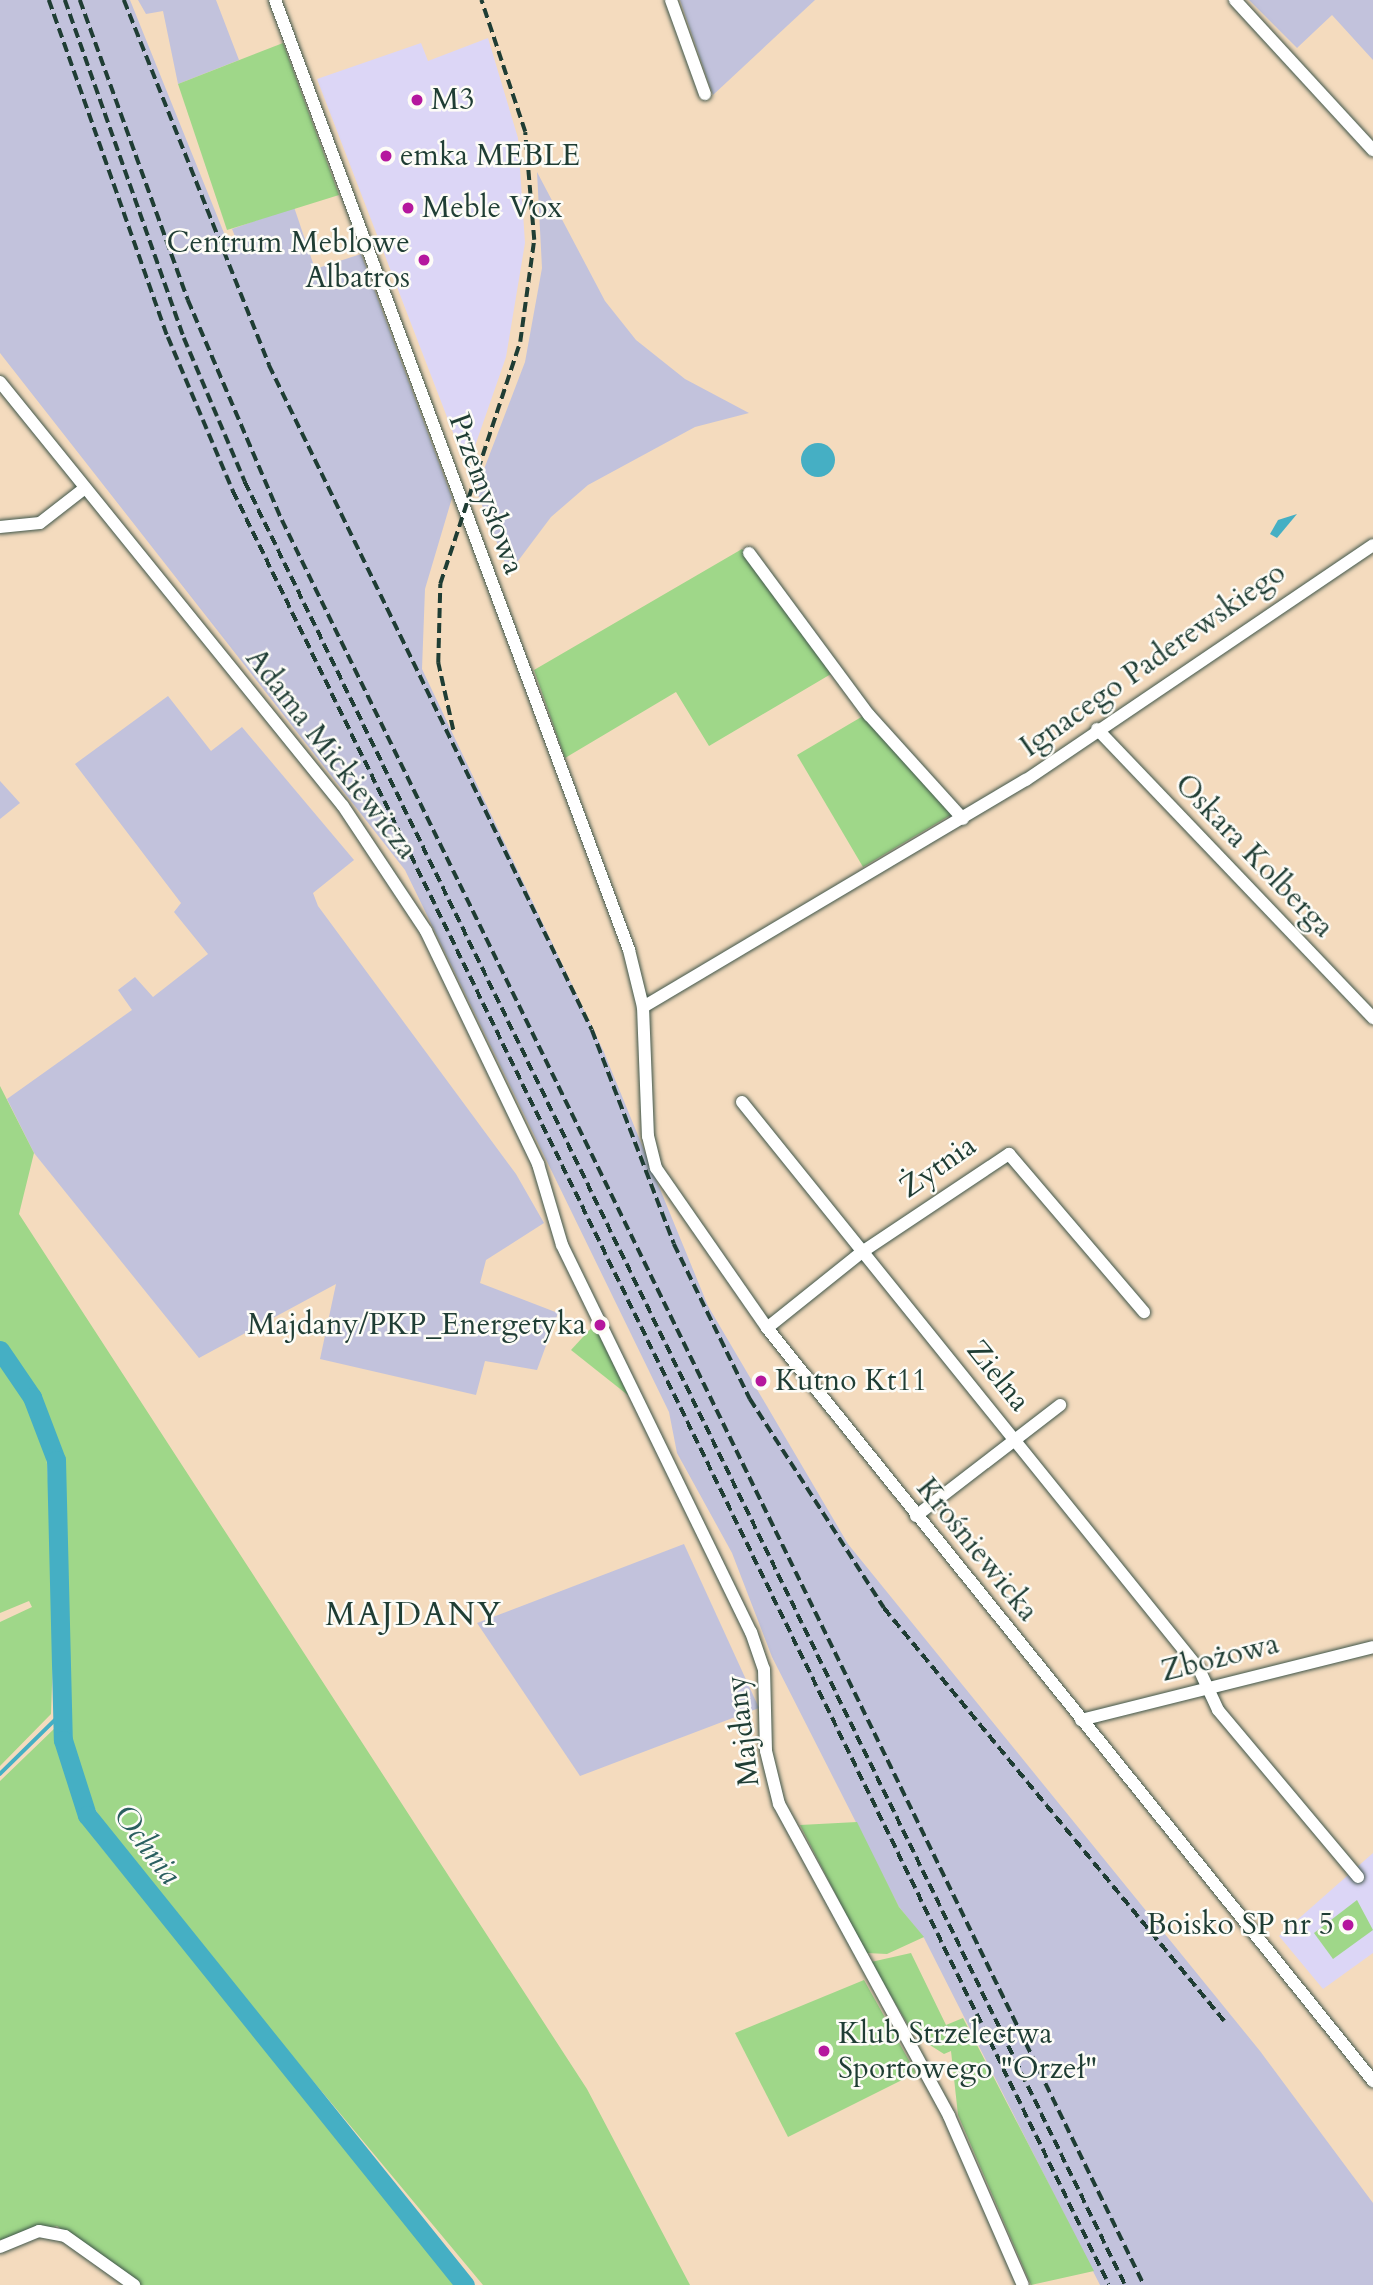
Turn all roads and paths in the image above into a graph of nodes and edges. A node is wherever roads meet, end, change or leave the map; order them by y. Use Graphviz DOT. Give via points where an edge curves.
graph roads {
  1 [pos="275,0"];
  2 [pos="671,0"];
  3 [pos="1235,0"];
  4 [pos="705,94"];
  5 [pos="1373,150"];
  6 [pos="0,382"];
  7 [pos="85,488"];
  8 [pos="0,527"];
  9 [pos="1373,545"];
  10 [pos="749,553"];
  11 [pos="1097,729"];
  12 [pos="963,819"];
  13 [pos="643,1007"];
  14 [pos="1373,1018"];
  15 [pos="742,1102"];
  16 [pos="550,1200"];
  17 [pos="862,1252"];
  18 [pos="1144,1312"];
  19 [pos="767,1328"];
  20 [pos="1060,1405"];
  21 [pos="1015,1438"];
  22 [pos="916,1516"];
  23 [pos="1373,1647"];
  24 [pos="1207,1688"];
  25 [pos="1081,1720"];
  26 [pos="1357,1877"];
  27 [pos="1373,2081"];
  28 [pos="0,2247"];
  29 [pos="134,2285"];
  30 [pos="1023,2285"];
  1 -- 13 [label="street, Przemysłowa" via="629,950"];
  2 -- 4 [label="street"];
  3 -- 5 [label="street"];
  6 -- 7 [label="street, Adama Mickiewicza"];
  7 -- 8 [label="street" via="40,523"];
  7 -- 16 [label="street, Adama Mickiewicza" via="397,881"];
  9 -- 11 [label="street, Ignacego Paderewskiego"];
  10 -- 12 [label="street" via="869,715"];
  11 -- 12 [label="street, Ignacego Paderewskiego"];
  11 -- 14 [label="street, Oskara Kolberga"];
  12 -- 13 [label="street, Ignacego Paderewskiego"];
  13 -- 19 [label="street, Krośniewicka" via="651,1157"];
  15 -- 17 [label="street, Zielna"];
  16 -- 30 [label="street, Majdany" via="562,1245 751,1632 764,1669 766,1751 779,1804 944,2107"];
  17 -- 18 [label="street, Żytnia" via="1009,1154"];
  17 -- 19 [label="street, Żytnia"];
  17 -- 21 [label="street, Zielna"];
  19 -- 22 [label="street, Krośniewicka"];
  20 -- 21 [label="street"];
  21 -- 22 [label="street"];
  21 -- 24 [label="street, Zielna" via="1199,1669"];
  22 -- 25 [label="street, Krośniewicka"];
  23 -- 24 [label="street, Zbożowa"];
  24 -- 25 [label="street, Zbożowa"];
  24 -- 26 [label="street, Zielna" via="1218,1710"];
  25 -- 27 [label="street, Krośniewicka"];
  28 -- 29 [label="street" via="39,2231 65,2236"];
}
